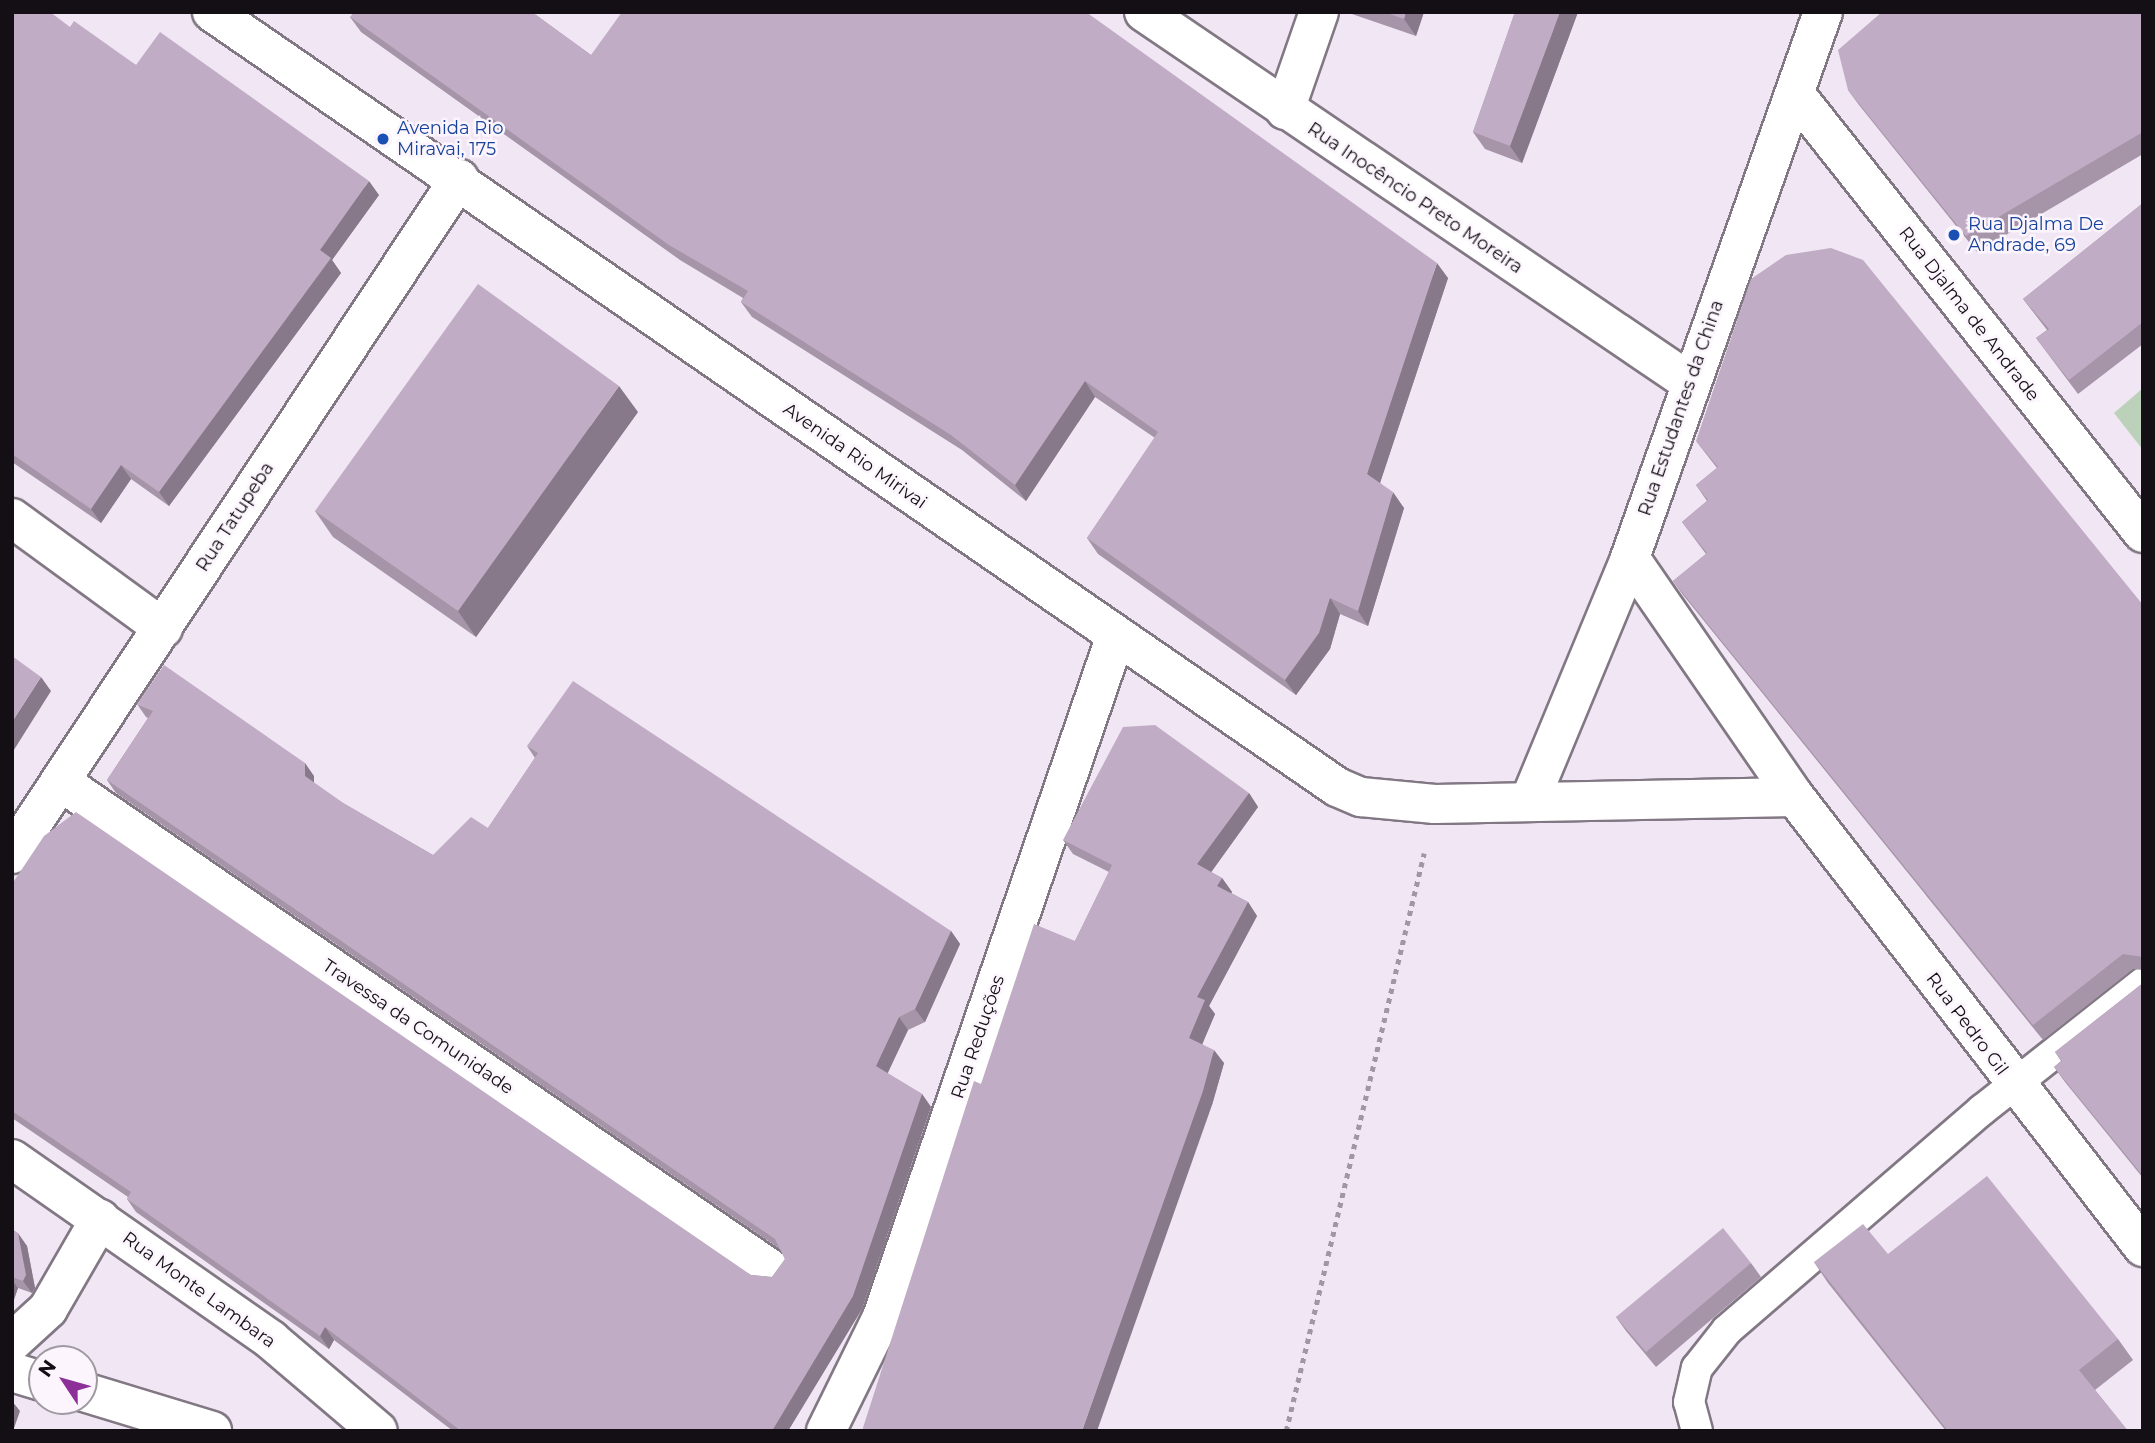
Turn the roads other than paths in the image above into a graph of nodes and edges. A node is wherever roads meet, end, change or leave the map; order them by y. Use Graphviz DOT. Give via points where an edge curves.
graph roads {
  1 [pos="212,12"];
  2 [pos="1144,12"];
  3 [pos="1319,12"];
  4 [pos="1823,12"];
  5 [pos="1795,94"];
  6 [pos="1285,110"];
  7 [pos="459,179"];
  8 [pos="1688,382"];
  9 [pos="12,518"];
  10 [pos="2143,533"];
  11 [pos="1629,558"];
  12 [pos="163,628"];
  13 [pos="1115,638"];
  14 [pos="64,784"];
  15 [pos="1796,797"];
  16 [pos="1531,800"];
  17 [pos="12,854"];
  18 [pos="2143,983"];
  19 [pos="2013,1085"];
  20 [pos="12,1159"];
  21 [pos="100,1219"];
  22 [pos="2143,1247"];
  23 [pos="772,1270"];
  24 [pos="12,1342"];
  25 [pos="98,1396"];
  26 [pos="212,1431"];
  27 [pos="378,1431"];
  28 [pos="826,1431"];
  29 [pos="1697,1431"];
  1 -- 7 [label="street, Avenida Rio Mirivai"];
  2 -- 6 [label="street, Rua Inocêncio Preto Moreira"];
  3 -- 6 [label="street"];
  4 -- 5 [label="street, Rua Estudantes da China"];
  5 -- 8 [label="street, Rua Estudantes da China"];
  5 -- 10 [label="street, Rua Djalma de Andrade"];
  6 -- 8 [label="street, Rua Inocêncio Preto Moreira"];
  7 -- 12 [label="street, Rua Tatupeba"];
  7 -- 13 [label="street, Avenida Rio Mirivai"];
  8 -- 11 [label="street, Rua Estudantes da China"];
  9 -- 12 [label="street"];
  11 -- 15 [label="street, Rua Pedro Gil"];
  11 -- 16 [label="street, Rua Estudantes da China"];
  12 -- 14 [label="street, Rua Tatupeba"];
  13 -- 16 [label="street, Avenida Rio Mirivai" via="1337,787 1362,797 1435,804"];
  13 -- 28 [label="street, Rua Reduções" via="882,1317"];
  14 -- 17 [label="street, Rua Tatupeba"];
  14 -- 23 [label="street, Travessa da Comunidade"];
  15 -- 16 [label="street"];
  15 -- 19 [label="street, Rua Pedro Gil"];
  18 -- 19 [label="lane"];
  19 -- 22 [label="street, Rua Pedro Gil"];
  19 -- 29 [label="lane" via="1727,1330 1697,1368 1689,1402"];
  20 -- 21 [label="street, Rua Monte Lambara"];
  21 -- 24 [label="street" via="48,1309"];
  21 -- 27 [label="street, Rua Monte Lambara" via="271,1340"];
  25 -- 26 [label="street"];
}
